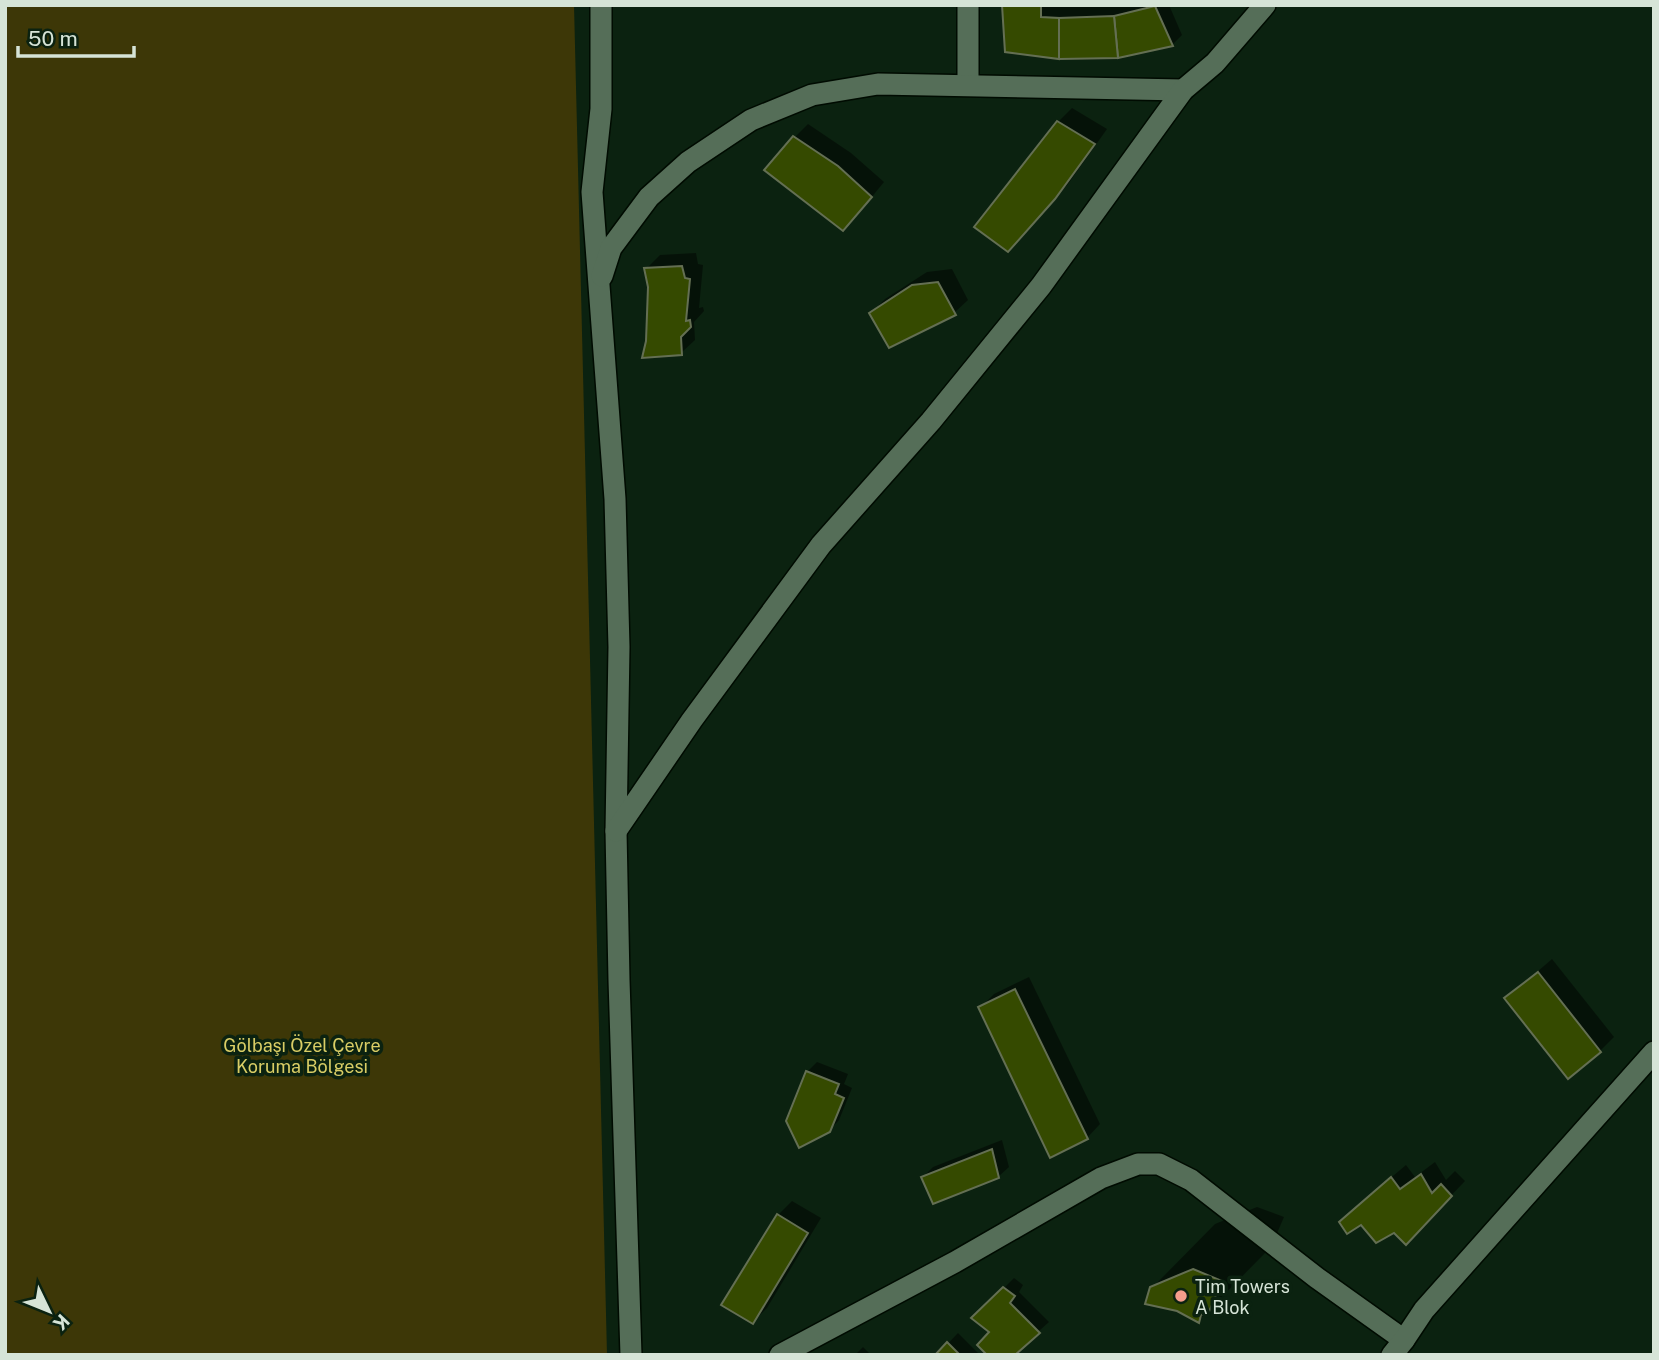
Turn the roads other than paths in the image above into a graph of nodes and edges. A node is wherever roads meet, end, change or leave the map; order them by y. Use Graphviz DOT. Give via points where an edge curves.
graph roads {
  1 [pos="601,5"];
  2 [pos="968,5"];
  3 [pos="1265,5"];
  4 [pos="968,85"];
  5 [pos="1183,90"];
  6 [pos="598,292"];
  7 [pos="616,831"];
  8 [pos="1654,1052"];
  9 [pos="1398,1347"];
  10 [pos="631,1355"];
  11 [pos="780,1355"];
  1 -- 6 [label="street" via="601,109 592,192"];
  2 -- 4 [label="street"];
  3 -- 5 [label="street" via="1215,63"];
  4 -- 5 [label="street"];
  4 -- 6 [label="street" via="878,84 812,95 751,120 688,162 649,197 611,248"];
  5 -- 7 [label="street" via="1041,286 821,545"];
  6 -- 7 [label="street" via="615,523 619,647"];
  7 -- 10 [label="street"];
  8 -- 9 [label="street" via="1424,1310"];
  9 -- 11 [label="street" via="1191,1180 1159,1164 1138,1164 1101,1178"];
}
